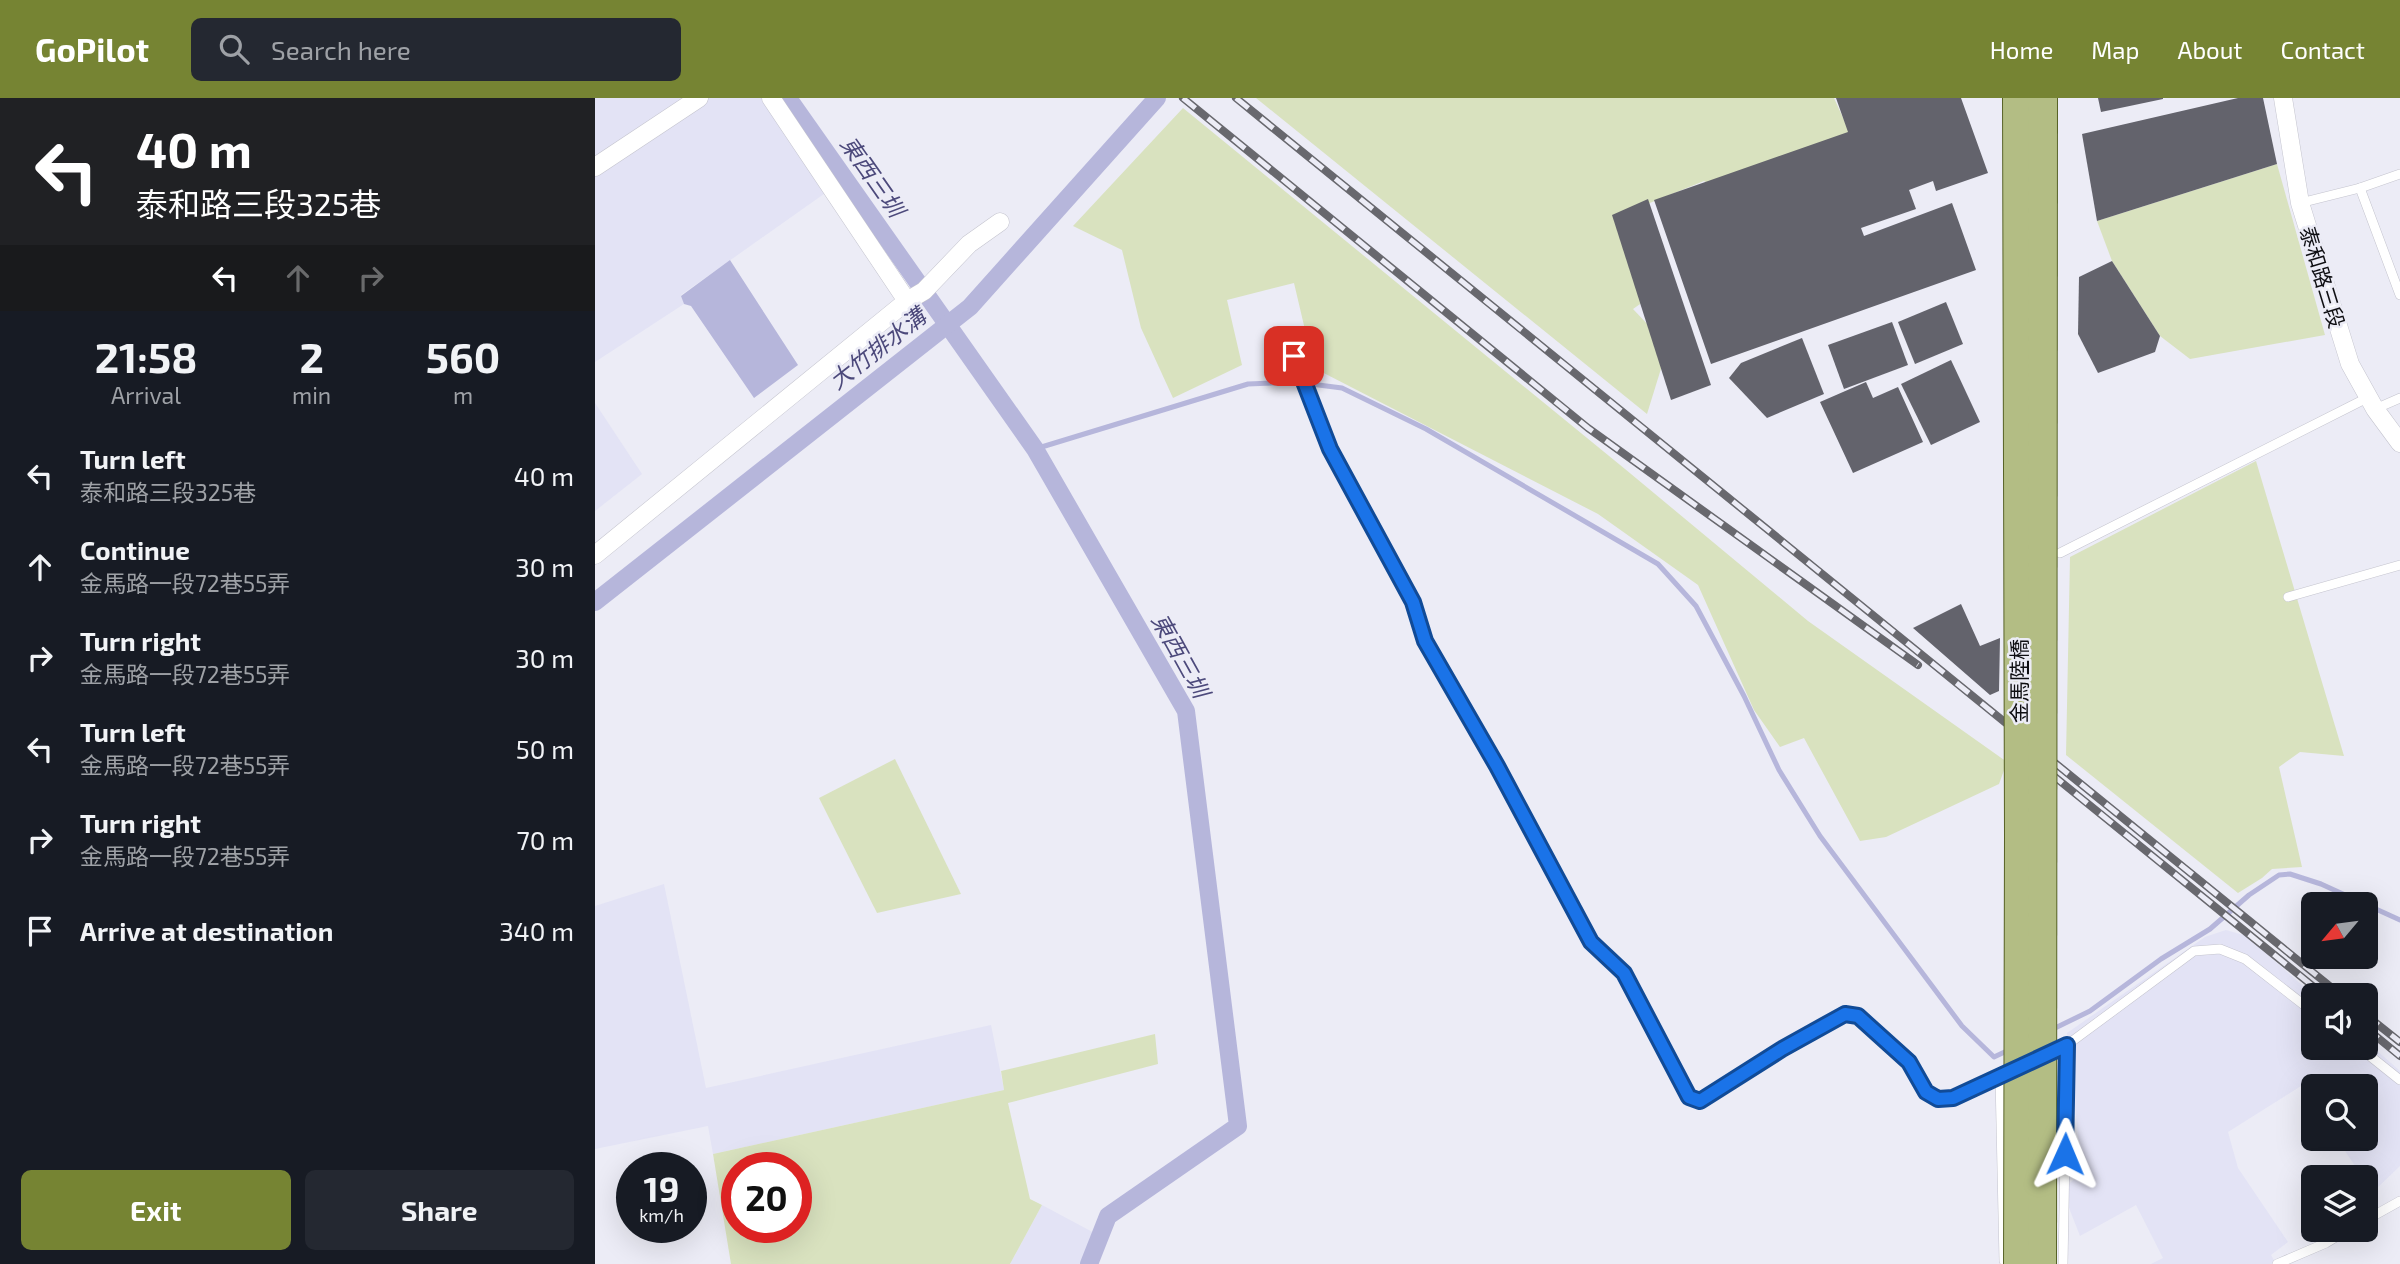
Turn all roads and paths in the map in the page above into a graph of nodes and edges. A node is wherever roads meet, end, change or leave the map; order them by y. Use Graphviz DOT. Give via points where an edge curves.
graph roads {
  1 [pos="699,98"];
  2 [pos="771,98"];
  3 [pos="2017,98"];
  4 [pos="2043,98"];
  5 [pos="2283,98"];
  6 [pos="595,167"];
  7 [pos="2400,174"];
  8 [pos="2360,188"];
  9 [pos="2300,202"];
  10 [pos="1000,222"];
  11 [pos="2396,268"];
  12 [pos="2400,295"];
  13 [pos="907,302"];
  14 [pos="1294,356"];
  15 [pos="2400,398"];
  16 [pos="2372,403"];
  17 [pos="2400,443"];
  18 [pos="2060,553"];
  19 [pos="595,555"];
  20 [pos="2400,565"];
  21 [pos="2288,597"];
  22 [pos="2301,1003"];
  23 [pos="2067,1045"];
  24 [pos="2375,1060"];
  25 [pos="2000,1078"];
  26 [pos="2400,1080"];
  27 [pos="2400,1200"];
  28 [pos="2378,1213"];
  29 [pos="2328,1242"];
  30 [pos="2004,1264"];
  31 [pos="2018,1264"];
  32 [pos="2042,1264"];
  33 [pos="2063,1264"];
  34 [pos="2277,1264"];
  1 -- 6 [label="street"];
  2 -- 13 [label="street"];
  3 -- 31 [label="main road, 金馬陸橋, bridge"];
  4 -- 32 [label="main road, 金馬陸橋, bridge"];
  5 -- 9 [label="street, 泰和路三段"];
  7 -- 8 [label="lane"];
  8 -- 9 [label="lane"];
  8 -- 11 [label="lane"];
  9 -- 16 [label="street, 泰和路三段" via="2350,364"];
  10 -- 13 [label="street" via="969,244 924,292"];
  11 -- 12 [label="lane"];
  13 -- 19 [label="street"];
  14 -- 25 [label="lane" via="1330,449 1413,602 1425,641 1591,942 1624,973 1689,1097 1700,1101 1845,1014 1858,1016 1882,1037 1909,1062 1926,1092 1938,1099 1953,1098"];
  15 -- 16 [label="lane"];
  16 -- 17 [label="street, 泰和路三段"];
  16 -- 18 [label="lane"];
  20 -- 21 [label="lane"];
  22 -- 23 [label="lane" via="2245,959 2220,949 2194,951"];
  23 -- 25 [label="lane"];
  23 -- 33 [label="lane"];
  24 -- 26 [label="lane"];
  25 -- 30 [label="lane"];
  27 -- 28 [label="lane"];
  29 -- 34 [label="lane"];
}
